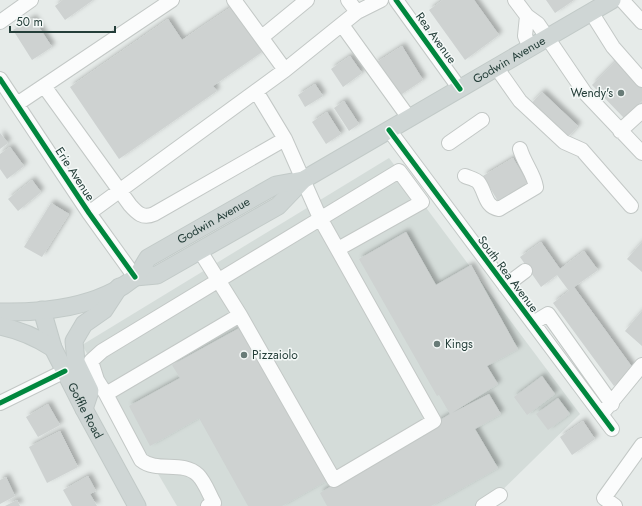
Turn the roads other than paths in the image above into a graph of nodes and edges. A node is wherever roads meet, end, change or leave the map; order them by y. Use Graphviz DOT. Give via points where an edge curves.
graph roads {
  1 [pos="31,0"];
  2 [pos="172,0"];
  3 [pos="234,0"];
  4 [pos="307,0"];
  5 [pos="348,0"];
  6 [pos="381,0"];
  7 [pos="396,0"];
  8 [pos="515,0"];
  9 [pos="612,0"];
  10 [pos="622,0"];
  11 [pos="357,12"];
  12 [pos="591,12"];
  13 [pos="526,16"];
  14 [pos="0,22"];
  15 [pos="642,22"];
  16 [pos="342,25"];
  17 [pos="262,37"];
  18 [pos="548,37"];
  19 [pos="530,48"];
  20 [pos="496,67"];
  21 [pos="285,70"];
  22 [pos="0,79"];
  23 [pos="642,80"];
  24 [pos="44,86"];
  25 [pos="460,88"];
  26 [pos="256,91"];
  27 [pos="17,104"];
  28 [pos="642,111"];
  29 [pos="409,118"];
  30 [pos="482,120"];
  31 [pos="389,130"];
  32 [pos="620,130"];
  33 [pos="286,139"];
  34 [pos="449,143"];
  35 [pos="520,150"];
  36 [pos="642,153"];
  37 [pos="423,175"];
  38 [pos="465,176"];
  39 [pos="303,180"];
  40 [pos="408,182"];
  41 [pos="120,190"];
  42 [pos="631,206"];
  43 [pos="89,213"];
  44 [pos="320,218"];
  45 [pos="338,249"];
  46 [pos="200,251"];
  47 [pos="526,271"];
  48 [pos="135,277"];
  49 [pos="220,280"];
  50 [pos="505,286"];
  51 [pos="119,287"];
  52 [pos="42,310"];
  53 [pos="0,312"];
  54 [pos="240,315"];
  55 [pos="533,324"];
  56 [pos="0,326"];
  57 [pos="53,348"];
  58 [pos="642,366"];
  59 [pos="65,371"];
  60 [pos="106,394"];
  61 [pos="0,403"];
  62 [pos="612,404"];
  63 [pos="84,409"];
  64 [pos="601,414"];
  65 [pos="612,429"];
  66 [pos="642,445"];
  67 [pos="500,496"];
  68 [pos="213,505"];
  69 [pos="137,506"];
  70 [pos="483,506"];
  71 [pos="615,506"];
  1 -- 14 [label="street"];
  2 -- 24 [label="street"];
  3 -- 17 [label="street"];
  4 -- 17 [label="street"];
  5 -- 11 [label="street"];
  6 -- 11 [label="street"];
  7 -- 25 [label="street, Rea Avenue"];
  8 -- 13 [label="street"];
  9 -- 12 [label="main road, Godwin Avenue"];
  10 -- 15 [label="street"];
  11 -- 16 [label="street"];
  12 -- 18 [label="main road, Godwin Avenue"];
  12 -- 23 [label="street" via="613,47"];
  13 -- 18 [label="street" via="538,24"];
  13 -- 19 [label="street" via="525,36"];
  16 -- 21 [label="street"];
  16 -- 29 [label="street"];
  17 -- 21 [label="street"];
  18 -- 19 [label="main road, Godwin Avenue"];
  18 -- 32 [label="street" via="585,93"];
  19 -- 20 [label="main road, Godwin Avenue"];
  20 -- 25 [label="main road, Godwin Avenue"];
  20 -- 42 [label="street" via="520,101 564,142 582,150"];
  21 -- 26 [label="street"];
  22 -- 27 [label="street, Erie Avenue"];
  24 -- 27 [label="street"];
  24 -- 41 [label="street"];
  25 -- 29 [label="main road, Godwin Avenue"];
  26 -- 33 [label="street"];
  26 -- 41 [label="street"];
  27 -- 43 [label="street, Erie Avenue"];
  28 -- 32 [label="street"];
  29 -- 31 [label="main road, Godwin Avenue"];
  30 -- 34 [label="street"];
  31 -- 37 [label="street, South Rea Avenue"];
  31 -- 39 [label="main road, Godwin Avenue"];
  32 -- 36 [label="street"];
  33 -- 39 [label="street"];
  33 -- 41 [label="street" via="150,216 136,212"];
  35 -- 38 [label="street" via="536,187 499,208 493,208 489,204 478,182"];
  37 -- 40 [label="street"];
  37 -- 50 [label="street, South Rea Avenue"];
  39 -- 44 [label="street"];
  39 -- 46 [label="main road, Godwin Avenue" via="278,206"];
  39 -- 48 [label="main road, Godwin Avenue" via="276,185 148,258"];
  40 -- 44 [label="street" via="400,171"];
  40 -- 45 [label="street" via="422,202"];
  41 -- 43 [label="street"];
  43 -- 48 [label="street, Erie Avenue"];
  44 -- 45 [label="street"];
  44 -- 49 [label="street"];
  45 -- 54 [label="street" via="434,421 334,480"];
  46 -- 48 [label="main road, Godwin Avenue" via="157,275"];
  46 -- 49 [label="street"];
  47 -- 50 [label="street"];
  48 -- 51 [label="main road, Godwin Avenue"];
  49 -- 54 [label="street"];
  49 -- 60 [label="street" via="102,351 91,361 97,380"];
  50 -- 55 [label="street, South Rea Avenue"];
  51 -- 52 [label="main road, Godwin Avenue" via="72,307"];
  51 -- 63 [label="main road" via="104,310 84,324 74,342 76,362 90,391"];
  52 -- 53 [label="main road, Godwin Avenue"];
  52 -- 57 [label="main road, Goffle Road"];
  54 -- 60 [label="street"];
  55 -- 62 [label="street" via="548,314"];
  55 -- 64 [label="street, South Rea Avenue"];
  56 -- 57 [label="main road" via="20,330"];
  57 -- 59 [label="main road, Goffle Road"];
  58 -- 62 [label="street"];
  59 -- 61 [label="street"];
  59 -- 63 [label="main road, Goffle Road"];
  60 -- 68 [label="street" via="141,460 148,465 191,470 199,476"];
  62 -- 64 [label="street"];
  63 -- 69 [label="main road, Goffle Road"];
  64 -- 65 [label="street, South Rea Avenue"];
  66 -- 71 [label="street" via="604,498"];
  67 -- 70 [label="street"];
}
